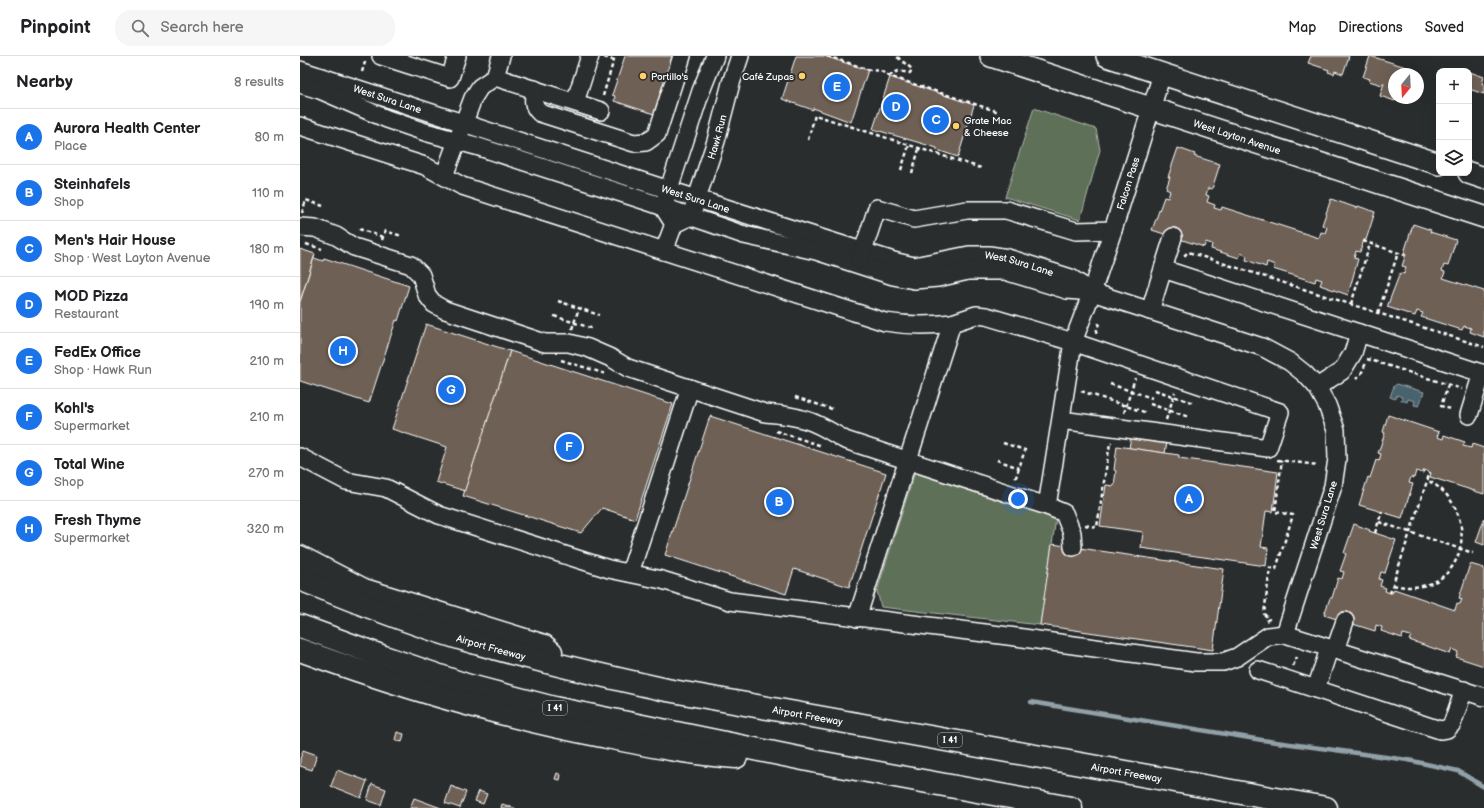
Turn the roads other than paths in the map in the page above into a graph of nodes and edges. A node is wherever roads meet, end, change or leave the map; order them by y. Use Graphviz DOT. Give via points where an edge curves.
graph roads {
  1 [pos="381,56"];
  2 [pos="457,56"];
  3 [pos="501,56"];
  4 [pos="590,56"];
  5 [pos="682,56"];
  6 [pos="715,56"];
  7 [pos="740,56"];
  8 [pos="991,56"];
  9 [pos="1107,56"];
  10 [pos="300,70"];
  11 [pos="1162,74"];
  12 [pos="495,77"];
  13 [pos="300,84"];
  14 [pos="535,89"];
  15 [pos="575,102"];
  16 [pos="1151,108"];
  17 [pos="601,111"];
  18 [pos="464,122"];
  19 [pos="300,126"];
  20 [pos="458,141"];
  21 [pos="1436,163"];
  22 [pos="1472,174"];
  23 [pos="444,176"];
  24 [pos="1484,178"];
  25 [pos="669,190"];
  26 [pos="697,198"];
  27 [pos="664,207"];
  28 [pos="1481,215"];
  29 [pos="691,216"];
  30 [pos="300,222"];
  31 [pos="674,224"];
  32 [pos="1113,230"];
  33 [pos="1173,237"];
  34 [pos="664,251"];
  35 [pos="861,258"];
  36 [pos="1163,269"];
  37 [pos="1092,292"];
  38 [pos="1150,311"];
  39 [pos="952,323"];
  40 [pos="1359,333"];
  41 [pos="1073,342"];
  42 [pos="1483,374"];
  43 [pos="1317,387"];
  44 [pos="690,388"];
  45 [pos="1469,415"];
  46 [pos="1061,420"];
  47 [pos="300,457"];
  48 [pos="908,460"];
  49 [pos="1047,506"];
  50 [pos="1072,547"];
  51 [pos="300,557"];
  52 [pos="630,573"];
  53 [pos="300,579"];
  54 [pos="857,618"];
  55 [pos="1345,621"];
  56 [pos="300,626"];
  57 [pos="1285,634"];
  58 [pos="300,650"];
  59 [pos="1332,650"];
  60 [pos="575,669"];
  61 [pos="1258,670"];
  62 [pos="1316,689"];
  63 [pos="1464,690"];
  64 [pos="1484,697"];
  65 [pos="818,762"];
  66 [pos="1071,808"];
  67 [pos="1326,808"];
  1 -- 2 [label="street" via="450,78"];
  3 -- 12 [label="street"];
  4 -- 15 [label="street"];
  5 -- 14 [label="street" via="657,134 646,142 634,143 540,114 533,102"];
  6 -- 25 [label="street"];
  7 -- 26 [label="street, Hawk Run"];
  8 -- 16 [label="main road, West Layton Avenue"];
  9 -- 11 [label="main road"];
  10 -- 18 [label="street, West Sura Lane"];
  11 -- 16 [label="street, Falcon Pass"];
  11 -- 21 [label="main road"];
  12 -- 14 [label="street"];
  12 -- 18 [label="street" via="480,87"];
  13 -- 20 [label="street, West Sura Lane" via="387,119"];
  14 -- 15 [label="street"];
  15 -- 17 [label="street"];
  16 -- 28 [label="main road, West Layton Avenue"];
  16 -- 32 [label="street, Falcon Pass"];
  18 -- 20 [label="street"];
  18 -- 25 [label="street, West Sura Lane"];
  19 -- 23 [label="street" via="425,166"];
  20 -- 23 [label="street"];
  20 -- 27 [label="street, West Sura Lane"];
  22 -- 24 [label="main road"];
  23 -- 34 [label="street" via="462,186"];
  25 -- 26 [label="street, West Sura Lane"];
  25 -- 27 [label="street"];
  26 -- 29 [label="street, Hawk Run"];
  26 -- 35 [label="street, West Sura Lane"];
  27 -- 29 [label="street, West Sura Lane"];
  27 -- 31 [label="street"];
  29 -- 31 [label="street"];
  29 -- 35 [label="street, West Sura Lane" via="744,235"];
  30 -- 44 [label="street" via="336,236 354,247 411,266 421,275 427,295 434,304 445,310 545,343 570,343 588,348 628,368"];
  31 -- 34 [label="street"];
  32 -- 35 [label="street" via="1076,231 1006,210 967,210 914,219 877,208"];
  32 -- 37 [label="street, Falcon Pass"];
  33 -- 36 [label="street"];
  34 -- 39 [label="street" via="885,322 907,326"];
  35 -- 37 [label="street, West Sura Lane" via="914,266 969,255 989,255 1008,258 1071,278"];
  36 -- 38 [label="street"];
  36 -- 40 [label="street"];
  37 -- 38 [label="street, West Sura Lane"];
  37 -- 41 [label="street, Falcon Pass"];
  38 -- 43 [label="street, West Sura Lane" via="1262,347 1290,362"];
  39 -- 41 [label="street" via="976,315 986,316"];
  39 -- 48 [label="street"];
  40 -- 42 [label="street"];
  40 -- 43 [label="street" via="1353,353 1342,371"];
  41 -- 46 [label="street, Falcon Pass"];
  41 -- 46 [label="street" via="1280,412 1268,448"];
  42 -- 45 [label="street"];
  43 -- 57 [label="street, West Sura Lane" via="1336,430 1337,459 1333,486"];
  44 -- 48 [label="street" via="766,413 807,420 845,440"];
  44 -- 52 [label="street"];
  46 -- 49 [label="street, Falcon Pass"];
  47 -- 52 [label="street" via="346,481 386,488 439,515 609,569"];
  48 -- 49 [label="street"];
  48 -- 54 [label="street"];
  49 -- 50 [label="street" via="1064,513 1072,533"];
  51 -- 60 [label="highway" via="364,590 544,646"];
  52 -- 54 [label="street" via="730,601"];
  53 -- 60 [label="highway, Airport Freeway / I 41" via="379,611 456,637"];
  54 -- 57 [label="street" via="1196,662 1223,662 1238,657 1268,636"];
  55 -- 59 [label="street"];
  56 -- 65 [label="highway, I 41" via="480,688 554,708"];
  57 -- 59 [label="street"];
  58 -- 65 [label="highway" via="394,682 556,727 702,755"];
  59 -- 62 [label="street"];
  59 -- 63 [label="street"];
  60 -- 67 [label="highway, Airport Freeway / I 41" via="667,690"];
  61 -- 62 [label="street"];
  62 -- 63 [label="street" via="1440,730 1447,729 1452,724"];
  63 -- 64 [label="street"];
  65 -- 66 [label="highway, I 41"];
}
